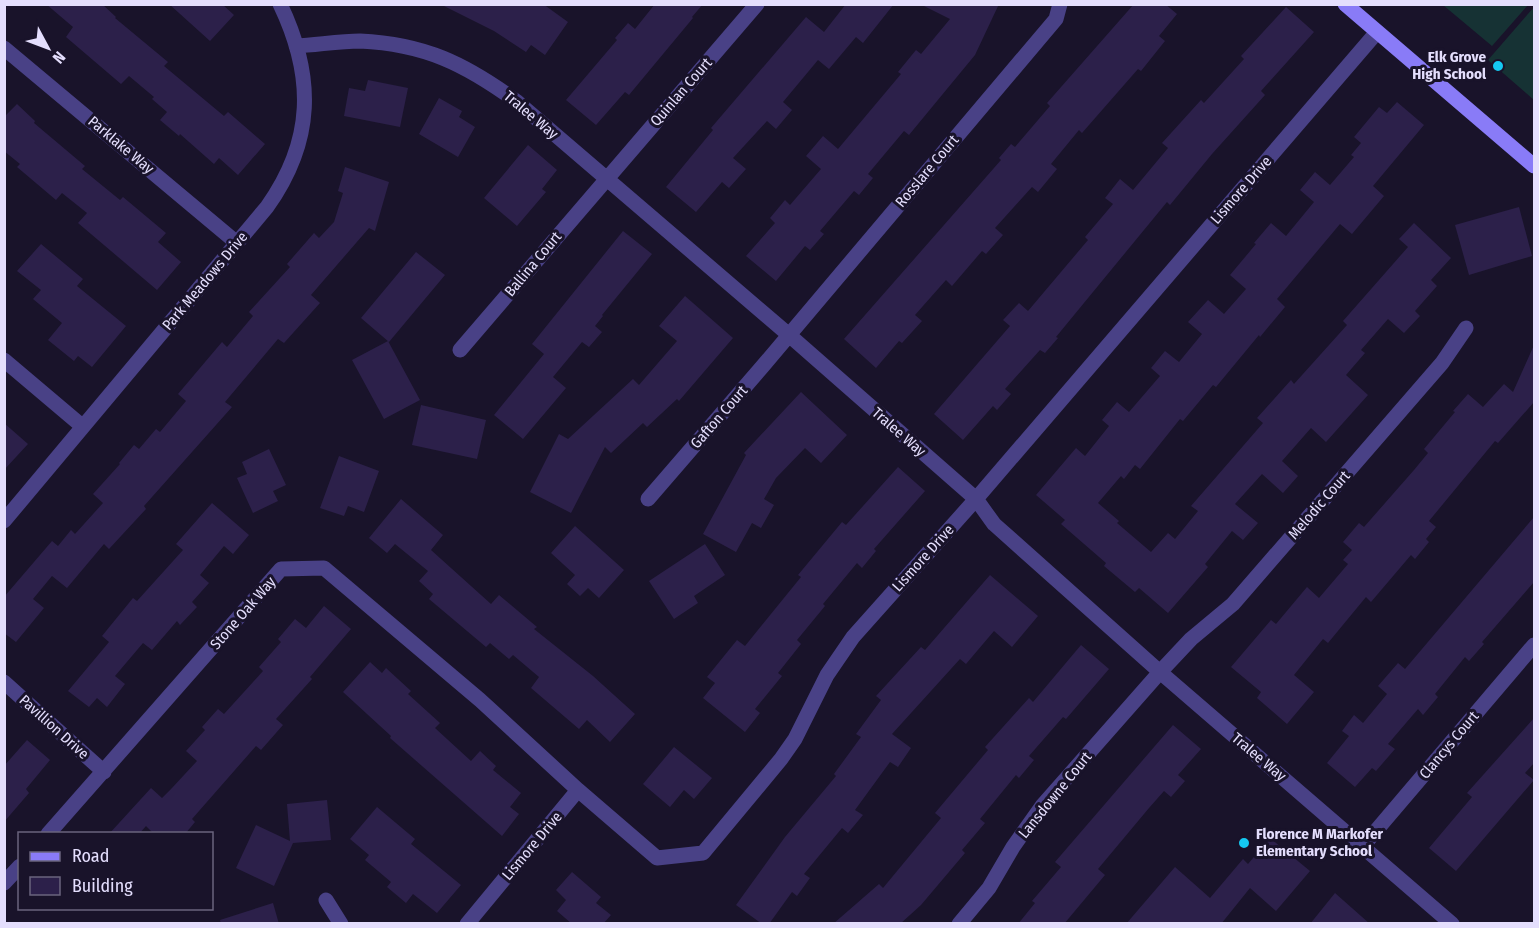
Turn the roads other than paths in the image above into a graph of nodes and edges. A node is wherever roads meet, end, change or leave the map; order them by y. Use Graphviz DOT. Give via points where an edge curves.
graph roads {
  1 [pos="280,4"];
  2 [pos="757,4"];
  3 [pos="1060,4"];
  4 [pos="1345,4"];
  5 [pos="1377,32"];
  6 [pos="296,46"];
  7 [pos="4,48"];
  8 [pos="1534,166"];
  9 [pos="606,179"];
  10 [pos="237,243"];
  11 [pos="1467,328"];
  12 [pos="789,335"];
  13 [pos="460,350"];
  14 [pos="4,360"];
  15 [pos="82,426"];
  16 [pos="976,499"];
  17 [pos="648,500"];
  18 [pos="4,521"];
  19 [pos="1534,645"];
  20 [pos="1160,672"];
  21 [pos="4,682"];
  22 [pos="104,772"];
  23 [pos="578,790"];
  24 [pos="50,832"];
  25 [pos="1364,846"];
  26 [pos="18,868"];
  27 [pos="4,882"];
  28 [pos="326,900"];
  29 [pos="341,924"];
  30 [pos="467,924"];
  31 [pos="958,924"];
  32 [pos="1452,924"];
  1 -- 6 [label="street, Park Meadows Drive"];
  2 -- 9 [label="street, Quinlan Court"];
  3 -- 12 [label="street, Rosslare Court" via="1056,18"];
  4 -- 5 [label="main road"];
  5 -- 8 [label="main road"];
  5 -- 16 [label="street, Lismore Drive"];
  6 -- 9 [label="street, Tralee Way" via="359,41 401,45 442,57 481,76 516,101"];
  6 -- 10 [label="street, Park Meadows Drive" via="306,101 291,166 281,187"];
  7 -- 10 [label="street, Parklake Way"];
  9 -- 12 [label="street, Tralee Way"];
  9 -- 13 [label="street, Ballina Court"];
  10 -- 15 [label="street, Park Meadows Drive"];
  11 -- 20 [label="street, Melodic Court" via="1442,363 1233,604 1191,639"];
  12 -- 16 [label="street, Tralee Way"];
  12 -- 17 [label="street, Gafton Court"];
  14 -- 15 [label="street"];
  15 -- 18 [label="street, Park Meadows Drive"];
  16 -- 20 [label="street, Tralee Way" via="994,524"];
  16 -- 23 [label="street, Lismore Drive" via="846,646 795,739 703,854 657,858"];
  19 -- 25 [label="street, Clancys Court"];
  20 -- 25 [label="street, Tralee Way"];
  20 -- 31 [label="street, Lansdowne Court" via="1042,806 989,888"];
  21 -- 22 [label="street, Pavillion Drive"];
  22 -- 23 [label="street, Stone Oak Way" via="281,568 324,568 480,700"];
  22 -- 24 [label="street, Stone Oak Way"];
  23 -- 30 [label="street, Lismore Drive"];
  25 -- 32 [label="street, Tralee Way"];
  26 -- 27 [label="street"];
  28 -- 29 [label="street"];
}
